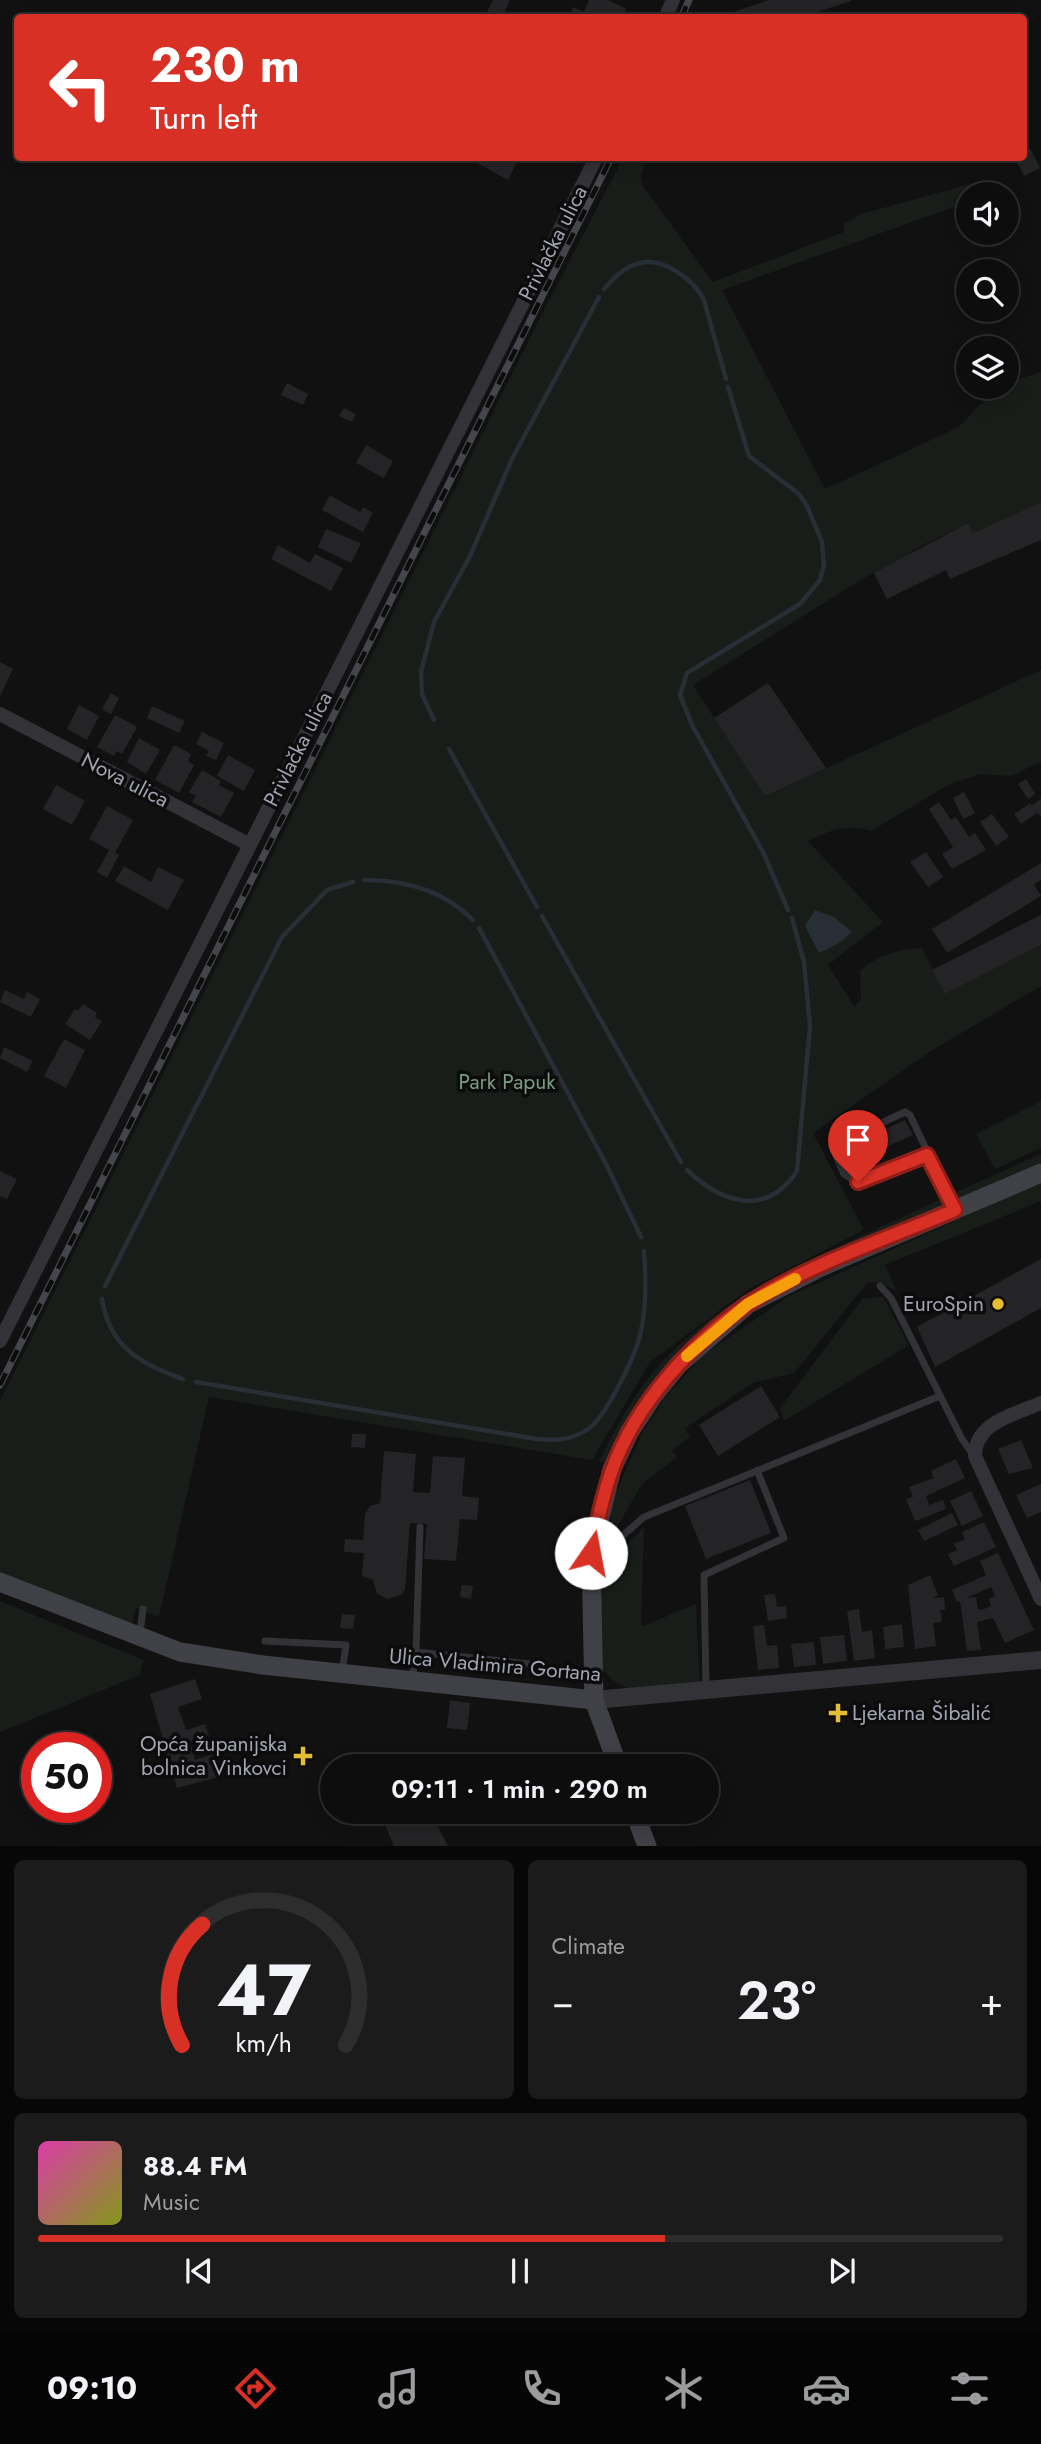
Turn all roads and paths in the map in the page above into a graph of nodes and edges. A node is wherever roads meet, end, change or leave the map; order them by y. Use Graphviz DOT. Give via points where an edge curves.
graph roads {
  1 [pos="594,161"];
  2 [pos="0,714"];
  3 [pos="250,845"];
  4 [pos="927,1155"];
  5 [pos="1041,1173"];
  6 [pos="955,1210"];
  7 [pos="880,1286"];
  8 [pos="0,1341"];
  9 [pos="940,1396"];
  10 [pos="1041,1403"];
  11 [pos="975,1456"];
  12 [pos="757,1470"];
  13 [pos="420,1527"];
  14 [pos="591,1577"];
  15 [pos="0,1582"];
  16 [pos="1041,1599"];
  17 [pos="143,1609"];
  18 [pos="139,1638"];
  19 [pos="265,1641"];
  20 [pos="416,1652"];
  21 [pos="1041,1660"];
  22 [pos="540,1665"];
  23 [pos="342,1673"];
  24 [pos="412,1681"];
  25 [pos="706,1690"];
  26 [pos="594,1700"];
  27 [pos="614,1754"];
  28 [pos="639,1824"];
  29 [pos="647,1846"];
  1 -- 3 [label="street, Privlačka ulica"];
  2 -- 3 [label="street, Nova ulica"];
  3 -- 8 [label="street, Privlačka ulica"];
  4 -- 4 [label="lane" via="858,1182 844,1174 832,1146 905,1112"];
  4 -- 6 [label="lane"];
  5 -- 6 [label="main road"];
  6 -- 14 [label="main road" via="748,1304 680,1364 629,1432 612,1469 591,1553"];
  7 -- 9 [label="lane" via="891,1298"];
  9 -- 11 [label="lane"];
  9 -- 12 [label="lane"];
  10 -- 11 [label="street" via="980,1433"];
  11 -- 16 [label="street"];
  12 -- 14 [label="lane" via="644,1517 621,1537"];
  12 -- 25 [label="lane" via="784,1538 704,1575"];
  13 -- 20 [label="lane"];
  14 -- 26 [label="main road"];
  15 -- 18 [label="main road, Ulica Vladimira Gortana"];
  17 -- 18 [label="lane"];
  18 -- 23 [label="main road, Ulica Vladimira Gortana" via="180,1652"];
  19 -- 23 [label="lane" via="346,1645"];
  20 -- 22 [label="lane"];
  20 -- 24 [label="lane"];
  21 -- 25 [label="street, Ulica Vladimira Gortana"];
  23 -- 24 [label="main road, Ulica Vladimira Gortana"];
  24 -- 26 [label="main road, Ulica Vladimira Gortana"];
  25 -- 26 [label="street, Ulica Vladimira Gortana"];
  26 -- 27 [label="main road"];
  28 -- 29 [label="main road"];
}
